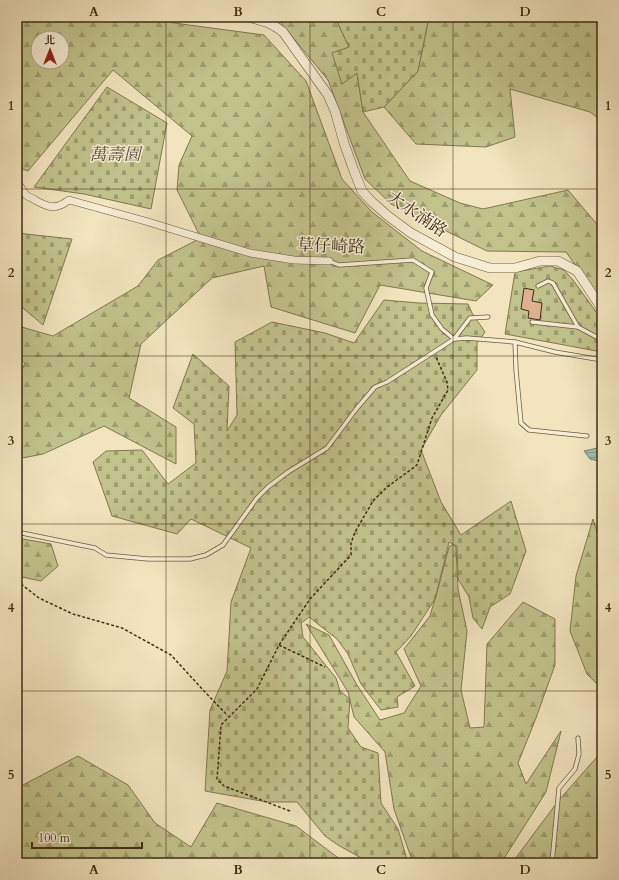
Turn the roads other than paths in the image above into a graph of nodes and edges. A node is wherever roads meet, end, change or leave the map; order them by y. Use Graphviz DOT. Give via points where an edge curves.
graph roads {
  1 [pos="248,17"];
  2 [pos="17,182"];
  3 [pos="329,261"];
  4 [pos="538,286"];
  5 [pos="602,309"];
  6 [pos="488,317"];
  7 [pos="532,322"];
  8 [pos="578,328"];
  9 [pos="454,339"];
  10 [pos="602,340"];
  11 [pos="515,342"];
  12 [pos="602,360"];
  13 [pos="587,436"];
  14 [pos="17,532"];
  15 [pos="578,738"];
  16 [pos="552,863"];
  1 -- 5 [label="street, 大水湳路" via="267,22 283,32 328,95 362,191 388,216 411,233 455,257 490,268 515,268 540,261 558,261 577,271"];
  2 -- 3 [label="street, 草仔崎路" via="26,195 53,207 69,200 250,253 294,260"];
  3 -- 9 [label="lane, 草仔崎路" via="339,265 413,260 432,272 426,288 432,315"];
  4 -- 8 [label="lane" via="548,281 553,283"];
  6 -- 9 [label="lane" via="470,318"];
  7 -- 8 [label="lane"];
  8 -- 10 [label="lane"];
  9 -- 11 [label="lane"];
  9 -- 14 [label="lane" via="375,387 327,448 268,487 223,545 206,555 190,558 148,558 106,554 95,548"];
  11 -- 12 [label="lane"];
  11 -- 13 [label="lane" via="521,423 529,430"];
  15 -- 16 [label="lane" via="579,754 575,768 559,788"];
}
